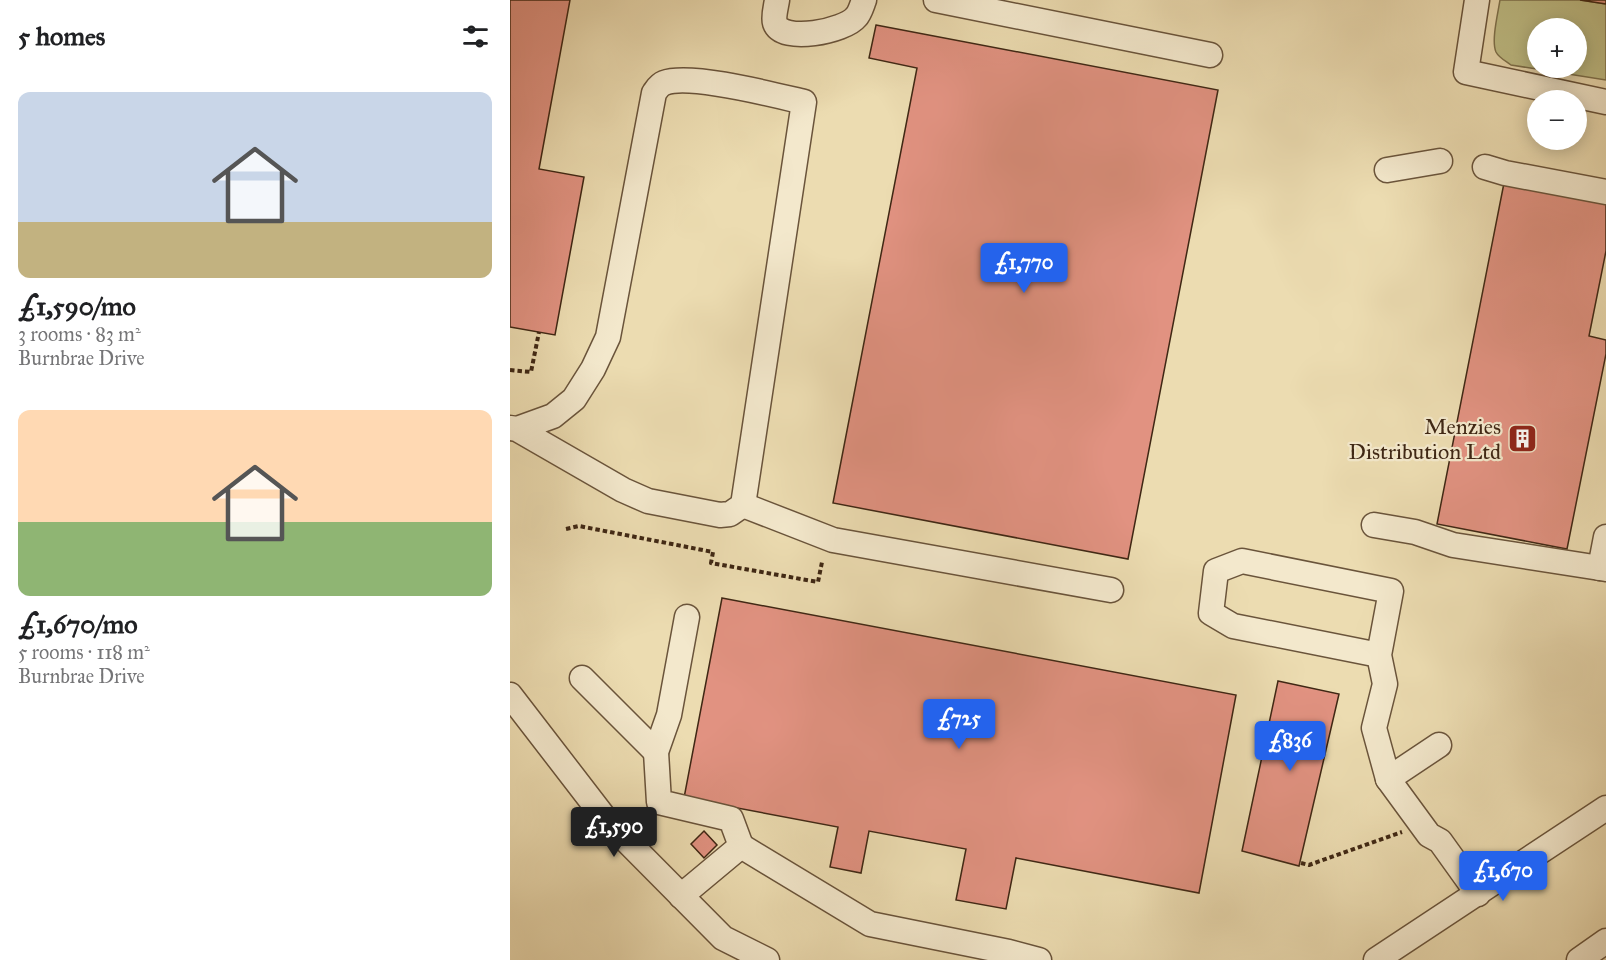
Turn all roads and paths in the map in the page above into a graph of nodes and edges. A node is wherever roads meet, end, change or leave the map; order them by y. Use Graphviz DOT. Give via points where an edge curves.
graph roads {
  1 [pos="777,0"];
  2 [pos="864,0"];
  3 [pos="936,0"];
  4 [pos="1477,0"];
  5 [pos="1210,54"];
  6 [pos="1606,102"];
  7 [pos="1440,161"];
  8 [pos="1485,167"];
  9 [pos="1387,170"];
  10 [pos="1606,192"];
  11 [pos="539,332"];
  12 [pos="510,370"];
  13 [pos="513,428"];
  14 [pos="743,505"];
  15 [pos="1374,525"];
  16 [pos="566,529"];
  17 [pos="1606,537"];
  18 [pos="822,562"];
  19 [pos="1603,568"];
  20 [pos="1111,590"];
  21 [pos="687,617"];
  22 [pos="1379,656"];
  23 [pos="582,678"];
  24 [pos="512,701"];
  25 [pos="1439,745"];
  26 [pos="656,752"];
  27 [pos="1388,779"];
  28 [pos="1606,808"];
  29 [pos="1402,831"];
  30 [pos="741,846"];
  31 [pos="1301,863"];
  32 [pos="1478,894"];
  33 [pos="681,896"];
  34 [pos="1606,941"];
  35 [pos="767,960"];
  36 [pos="1039,960"];
  37 [pos="1376,960"];
  38 [pos="1579,960"];
  1 -- 2 [label="street" via="775,22 779,29 789,33 822,33 836,28 856,17"];
  3 -- 5 [label="street"];
  4 -- 6 [label="street" via="1466,72"];
  7 -- 9 [label="street"];
  8 -- 10 [label="street"];
  11 -- 12 [label="path" via="531,372"];
  13 -- 14 [label="street" via="648,501 720,514 730,514"];
  13 -- 14 [label="street" via="553,416 574,399 608,337 658,87 668,82 709,82 804,102"];
  14 -- 20 [label="street" via="833,540"];
  15 -- 19 [label="street" via="1415,532 1453,545"];
  16 -- 18 [label="path" via="579,526 713,552 711,563 818,582"];
  17 -- 19 [label="street"];
  21 -- 26 [label="street" via="669,715"];
  22 -- 22 [label="street" via="1233,626 1211,613 1216,571 1242,561 1391,591"];
  22 -- 27 [label="street" via="1385,684 1374,728"];
  23 -- 26 [label="street"];
  24 -- 33 [label="street" via="607,821"];
  25 -- 27 [label="street"];
  26 -- 30 [label="street" via="659,802 731,819"];
  27 -- 32 [label="street"];
  28 -- 32 [label="street"];
  29 -- 31 [label="path" via="1309,865"];
  30 -- 33 [label="street"];
  30 -- 36 [label="street" via="870,924"];
  32 -- 37 [label="street"];
  33 -- 35 [label="street" via="723,938"];
  34 -- 38 [label="street"];
}
